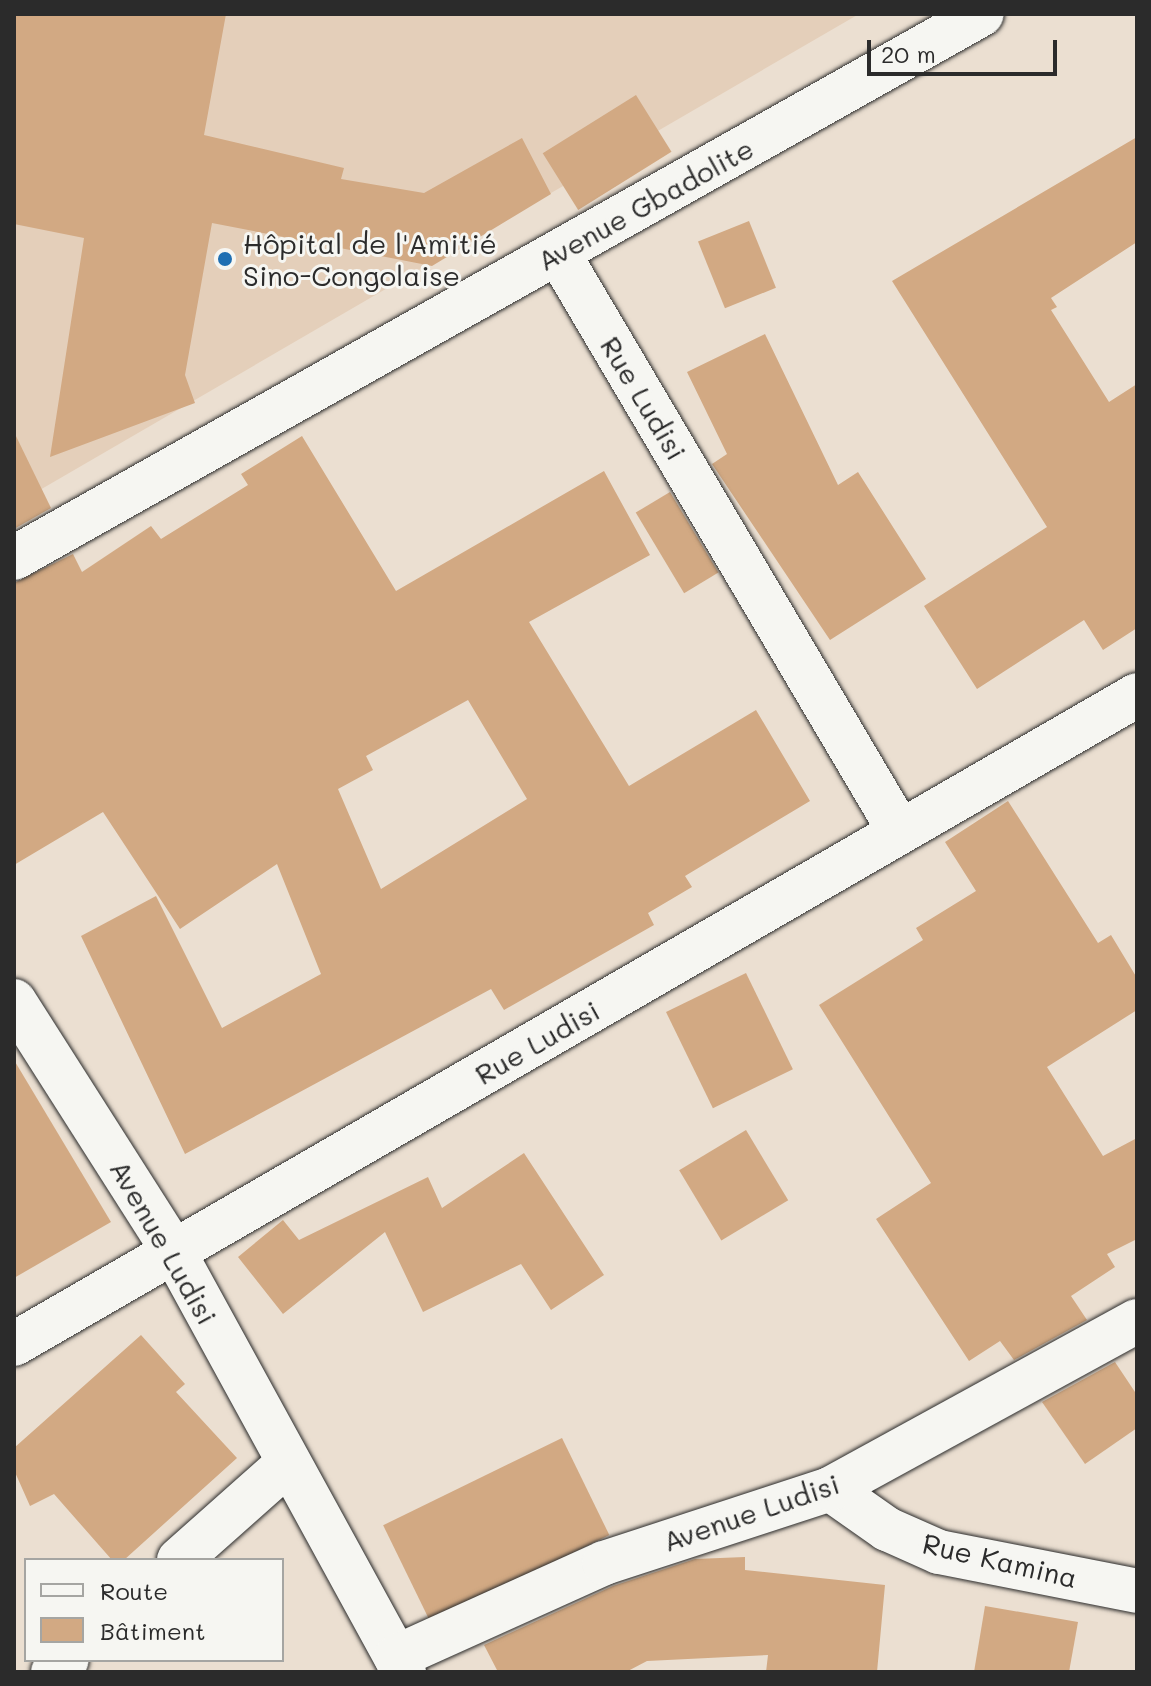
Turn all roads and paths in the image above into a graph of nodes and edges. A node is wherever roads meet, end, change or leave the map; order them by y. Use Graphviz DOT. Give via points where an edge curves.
graph roads {
  1 [pos="982,14"];
  2 [pos="558,253"];
  3 [pos="14,558"];
  4 [pos="1137,695"];
  5 [pos="900,832"];
  6 [pos="14,1001"];
  7 [pos="174,1252"];
  8 [pos="1137,1321"];
  9 [pos="14,1344"];
  10 [pos="286,1465"];
  11 [pos="830,1489"];
  12 [pos="181,1558"];
  13 [pos="1137,1591"];
  14 [pos="400,1664"];
  1 -- 2 [label="street, Avenue Gbadolite"];
  2 -- 3 [label="street, Avenue Gbadolite"];
  2 -- 5 [label="street, Rue Ludisi"];
  4 -- 5 [label="street, Rue Ludisi"];
  5 -- 7 [label="street, Rue Ludisi"];
  6 -- 7 [label="street, Avenue Ludisi"];
  7 -- 9 [label="street, Rue Ludisi"];
  7 -- 10 [label="street, Avenue Ludisi"];
  8 -- 11 [label="street, Avenue Ludisi"];
  10 -- 12 [label="street"];
  10 -- 14 [label="street, Avenue Ludisi"];
  11 -- 13 [label="street, Rue Kamina" via="887,1529 939,1552"];
  11 -- 14 [label="street, Avenue Ludisi" via="604,1563"];
}
